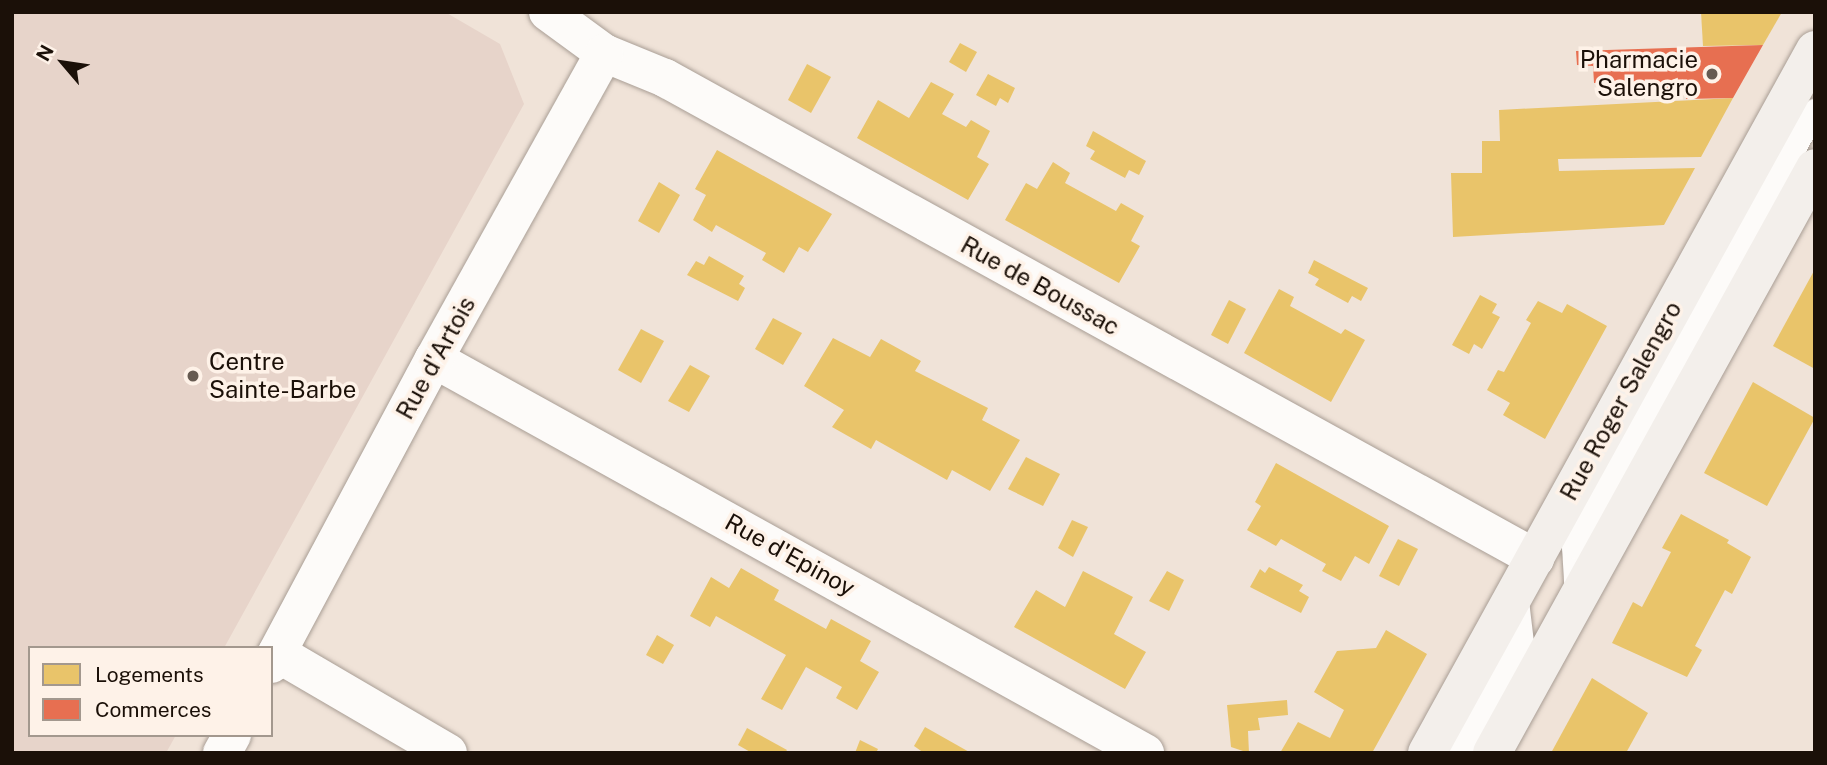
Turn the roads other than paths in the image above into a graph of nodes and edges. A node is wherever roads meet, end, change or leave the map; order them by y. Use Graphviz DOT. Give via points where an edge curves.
graph roads {
  1 [pos="558,15"];
  2 [pos="1815,50"];
  3 [pos="604,53"];
  4 [pos="1815,111"];
  5 [pos="1815,168"];
  6 [pos="434,359"];
  7 [pos="1535,558"];
  8 [pos="1516,593"];
  9 [pos="1577,597"];
  10 [pos="274,658"];
  11 [pos="231,737"];
  12 [pos="222,753"];
  13 [pos="448,753"];
  14 [pos="1145,753"];
  15 [pos="1427,753"];
  16 [pos="1461,753"];
  17 [pos="1492,753"];
  1 -- 3 [label="street, Rue de Boussac"];
  2 -- 7 [label="main road, Rue Roger Salengro"];
  3 -- 6 [label="street, Rue d'Artois"];
  3 -- 7 [label="street, Rue de Boussac" via="665,78"];
  4 -- 9 [label="lane" via="1574,547"];
  5 -- 9 [label="main road"];
  6 -- 10 [label="street, Rue d'Artois"];
  6 -- 14 [label="street, Rue d'Epinoy"];
  7 -- 8 [label="main road, Rue Roger Salengro"];
  8 -- 15 [label="main road, Rue Roger Salengro"];
  8 -- 16 [label="lane" via="1522,643"];
  9 -- 17 [label="main road"];
  10 -- 13 [label="street"];
  11 -- 12 [label="street"];
}
